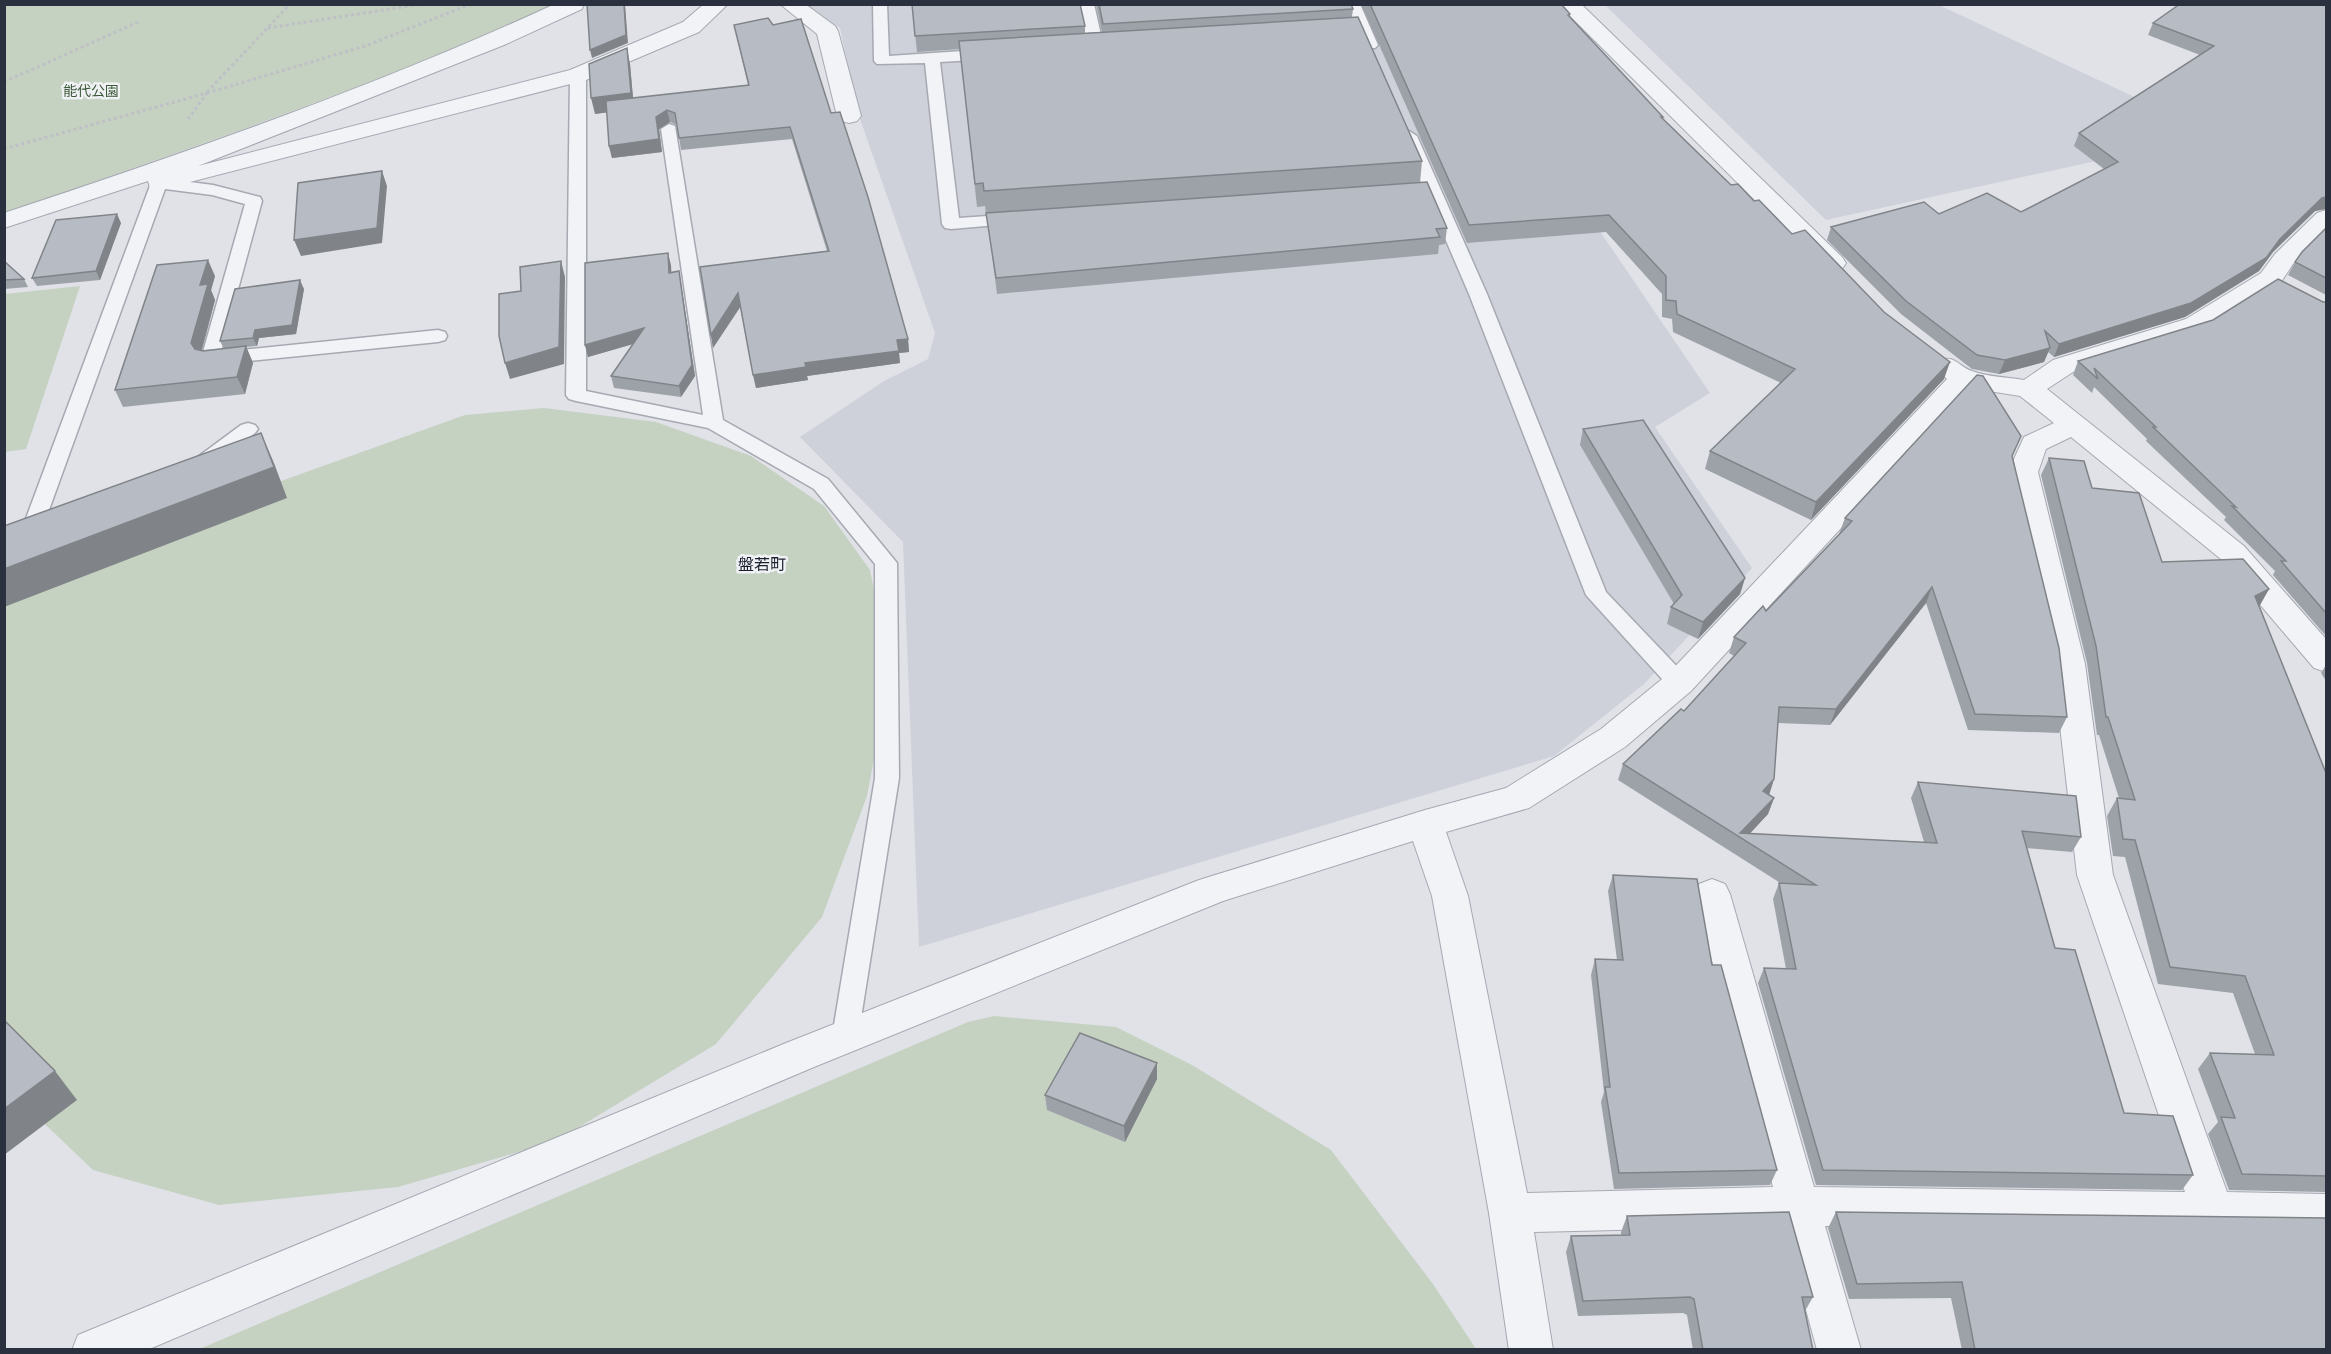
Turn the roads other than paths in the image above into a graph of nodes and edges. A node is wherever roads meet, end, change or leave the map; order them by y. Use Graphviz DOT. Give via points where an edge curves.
graph roads {
  1 [pos="574,4"];
  2 [pos="718,4"];
  3 [pos="790,4"];
  4 [pos="880,4"];
  5 [pos="1087,4"];
  6 [pos="1353,4"];
  7 [pos="1568,4"];
  8 [pos="1096,48"];
  9 [pos="1002,54"];
  10 [pos="932,58"];
  11 [pos="1378,63"];
  12 [pos="578,75"];
  13 [pos="849,116"];
  14 [pos="1401,116"];
  15 [pos="669,129"];
  16 [pos="191,159"];
  17 [pos="159,183"];
  18 [pos="1432,190"];
  19 [pos="1409,191"];
  20 [pos="1033,218"];
  21 [pos="2326,218"];
  22 [pos="4,221"];
  23 [pos="1851,281"];
  24 [pos="438,336"];
  25 [pos="1926,350"];
  26 [pos="1963,378"];
  27 [pos="2029,389"];
  28 [pos="714,423"];
  29 [pos="2075,424"];
  30 [pos="248,429"];
  31 [pos="187,476"];
  32 [pos="78,508"];
  33 [pos="35,521"];
  34 [pos="15,528"];
  35 [pos="2326,660"];
  36 [pos="1679,683"];
  37 [pos="1425,824"];
  38 [pos="1712,894"];
  39 [pos="845,1037"];
  40 [pos="1800,1206"];
  41 [pos="1510,1213"];
  42 [pos="2213,1213"];
  43 [pos="2326,1213"];
  44 [pos="94,1350"];
  45 [pos="1531,1350"];
  46 [pos="1839,1350"];
  1 -- 16 [label="street" via="496,40"];
  2 -- 12 [label="street" via="691,27"];
  3 -- 13 [label="street" via="827,31"];
  4 -- 10 [label="lane" via="882,61"];
  5 -- 8 [label="lane"];
  6 -- 11 [label="lane" via="1358,31"];
  7 -- 23 [label="street"];
  9 -- 10 [label="lane"];
  10 -- 20 [label="lane" via="951,224"];
  12 -- 17 [label="street"];
  12 -- 28 [label="lane" via="576,395"];
  14 -- 18 [label="lane"];
  15 -- 28 [label="lane"];
  16 -- 17 [label="street"];
  16 -- 22 [label="street"];
  17 -- 24 [label="lane" via="213,190 254,201 210,359"];
  17 -- 33 [label="lane"];
  18 -- 19 [label="lane"];
  18 -- 36 [label="lane" via="1478,294 1597,595"];
  21 -- 27 [label="street" via="2284,259 2279,284 2196,325 2062,366"];
  25 -- 26 [label="street"];
  26 -- 27 [label="street"];
  26 -- 36 [label="street"];
  27 -- 29 [label="street"];
  28 -- 39 [label="lane" via="821,484 886,563 887,778"];
  29 -- 35 [label="street" via="2233,553"];
  29 -- 42 [label="street" via="2034,444 2023,472 2069,664 2095,875"];
  30 -- 31 [label="lane"];
  32 -- 33 [label="lane"];
  33 -- 34 [label="lane"];
  36 -- 37 [label="street" via="1612,738 1517,799"];
  37 -- 39 [label="street" via="1212,890"];
  37 -- 41 [label="street" via="1450,896"];
  38 -- 40 [label="street"];
  39 -- 44 [label="street"];
  40 -- 41 [label="street"];
  40 -- 42 [label="street"];
  40 -- 46 [label="street"];
  41 -- 45 [label="street"];
  42 -- 43 [label="street"];
}
